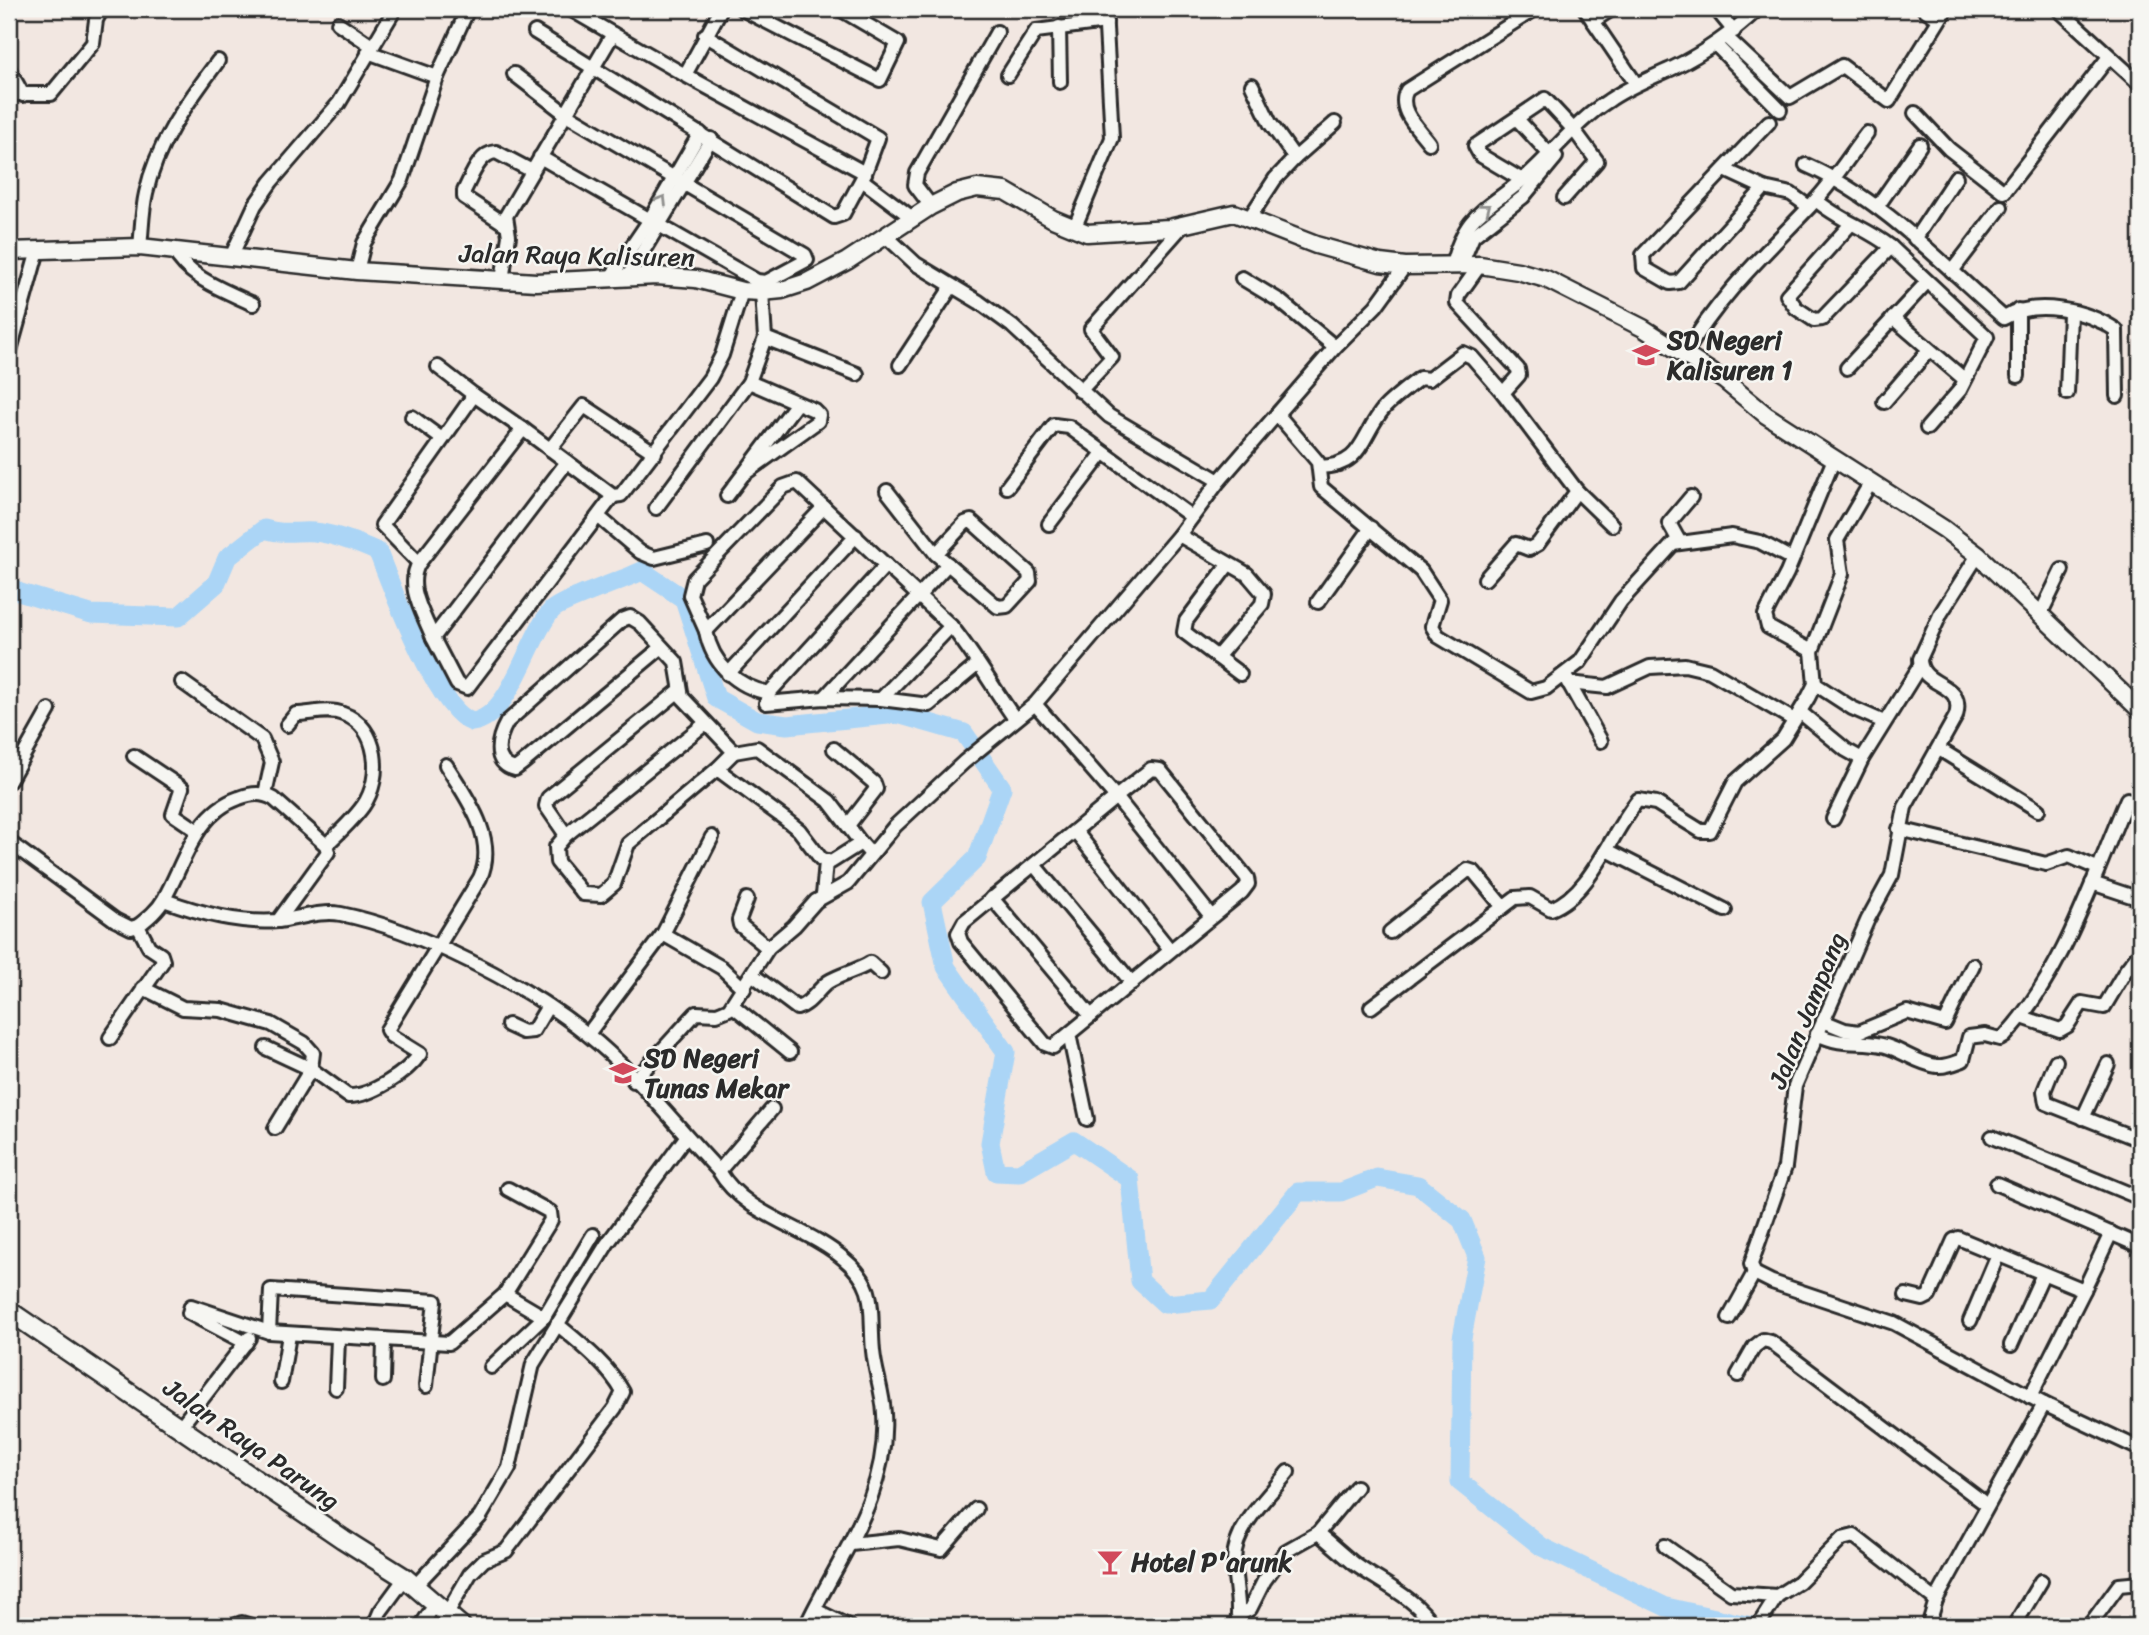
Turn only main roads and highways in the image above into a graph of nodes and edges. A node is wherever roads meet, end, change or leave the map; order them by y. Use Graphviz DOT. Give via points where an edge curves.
graph roads {
  1 [pos="9,251"];
  2 [pos="2140,710"];
  3 [pos="9,1311"];
  4 [pos="9,1318"];
  5 [pos="407,1583"];
  6 [pos="436,1620"];
  7 [pos="461,1626"];
  1 -- 2 [label="main road, Jalan Raya Kalisuren" via="140,247 357,271 573,282 628,276 696,279 762,292 807,282 911,217 977,188 1005,191 1087,233 1151,230 1219,215 1250,217 1316,245 1380,263 1480,265 1546,279 1600,304 1685,354 1766,415 1979,555"];
  3 -- 5 [label="highway, Jalan Raya Parung"];
  4 -- 5 [label="highway, Jalan Raya Parung"];
  5 -- 6 [label="highway, Jalan Raya Parung"];
  6 -- 7 [label="highway, Jalan Raya Parung"];
}
